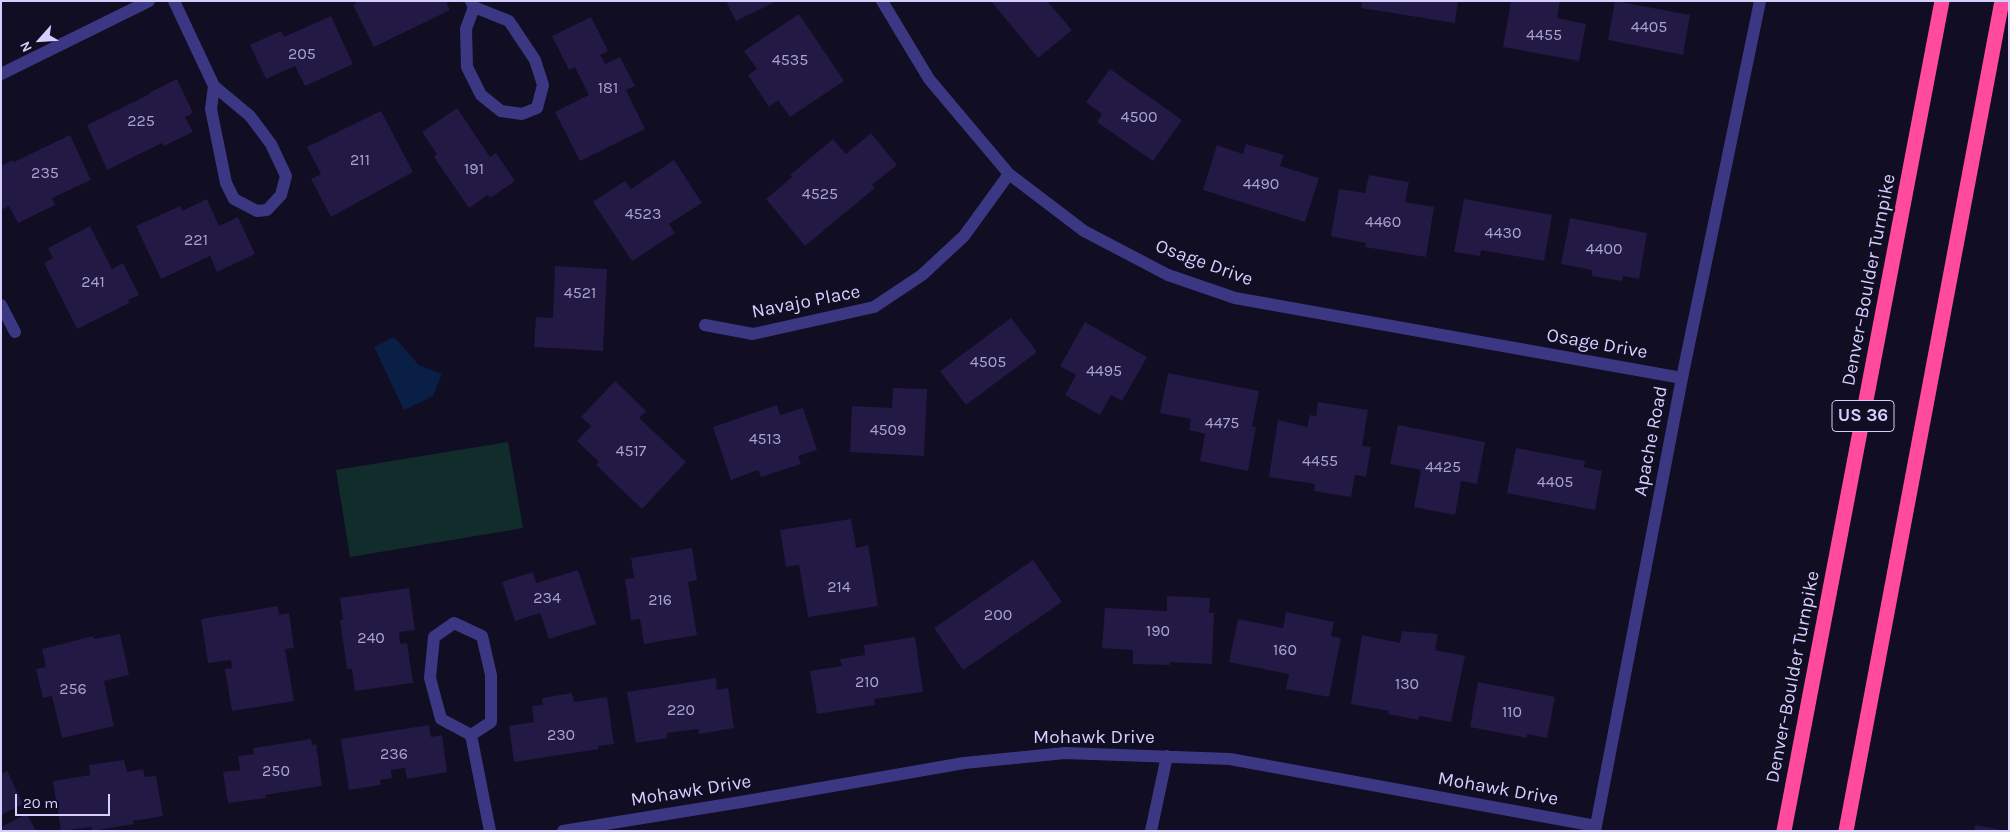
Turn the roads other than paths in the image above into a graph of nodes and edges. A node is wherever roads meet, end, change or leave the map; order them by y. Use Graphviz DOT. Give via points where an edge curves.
graph roads {
  1 [pos="149,1"];
  2 [pos="174,1"];
  3 [pos="882,1"];
  4 [pos="1760,1"];
  5 [pos="1942,1"];
  6 [pos="2002,1"];
  7 [pos="473,4"];
  8 [pos="1,74"];
  9 [pos="214,86"];
  10 [pos="1009,174"];
  11 [pos="1,305"];
  12 [pos="705,326"];
  13 [pos="15,332"];
  14 [pos="1682,378"];
  15 [pos="471,735"];
  16 [pos="1167,756"];
  17 [pos="1595,829"];
  18 [pos="490,831"];
  19 [pos="563,831"];
  20 [pos="1151,831"];
  21 [pos="1784,831"];
  22 [pos="1846,831"];
  1 -- 8 [label="street"];
  2 -- 9 [label="street"];
  3 -- 10 [label="street, Osage Drive" via="929,79"];
  4 -- 14 [label="street, Apache Road"];
  5 -- 21 [label="highway, Denver–Boulder Turnpike / US 36"];
  6 -- 22 [label="highway, US 36"];
  7 -- 7 [label="street" via="509,21 535,60 543,85 537,108 522,114 501,111 481,95 467,67 466,29"];
  9 -- 9 [label="street" via="250,116 271,144 286,176 281,195 267,210 257,211 234,199 226,183 210,109"];
  10 -- 12 [label="street, Navajo Place" via="964,236 922,275 874,307 753,334"];
  10 -- 14 [label="street, Osage Drive" via="1084,231 1168,275 1235,298"];
  11 -- 13 [label="street"];
  14 -- 17 [label="street, Apache Road"];
  15 -- 15 [label="street" via="491,722 491,675 482,636 454,623 434,637 430,678 441,719"];
  15 -- 18 [label="street"];
  16 -- 17 [label="street, Mohawk Drive" via="1230,759"];
  16 -- 19 [label="street, Mohawk Drive" via="1065,753 964,763"];
  16 -- 20 [label="street"];
}
